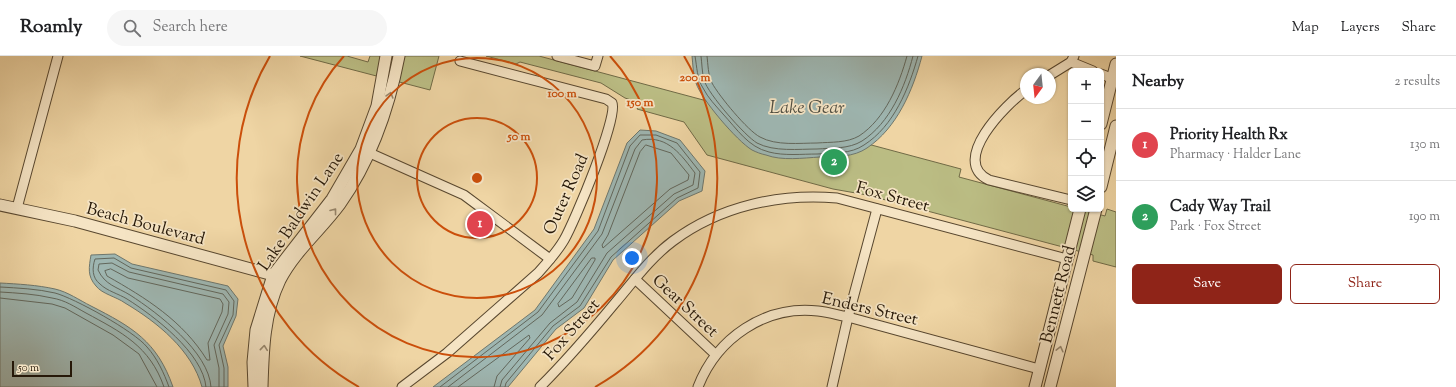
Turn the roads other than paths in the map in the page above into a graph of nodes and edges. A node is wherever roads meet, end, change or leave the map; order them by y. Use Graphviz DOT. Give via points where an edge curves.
graph roads {
  1 [pos="58,56"];
  2 [pos="386,56"];
  3 [pos="399,56"];
  4 [pos="557,56"];
  5 [pos="598,56"];
  6 [pos="1072,59"];
  7 [pos="460,61"];
  8 [pos="1116,64"];
  9 [pos="1088,68"];
  10 [pos="1056,70"];
  11 [pos="1104,75"];
  12 [pos="1114,80"];
  13 [pos="1020,94"];
  14 [pos="1104,114"];
  15 [pos="1116,126"];
  16 [pos="365,151"];
  17 [pos="1104,176"];
  18 [pos="1068,199"];
  19 [pos="0,205"];
  20 [pos="17,208"];
  21 [pos="877,209"];
  22 [pos="1079,212"];
  23 [pos="1095,212"];
  24 [pos="550,259"];
  25 [pos="1067,259"];
  26 [pos="277,278"];
  27 [pos="635,279"];
  28 [pos="848,317"];
  29 [pos="715,354"];
  30 [pos="1040,369"];
  31 [pos="254,387"];
  32 [pos="262,387"];
  33 [pos="402,387"];
  34 [pos="540,387"];
  35 [pos="698,387"];
  36 [pos="832,387"];
  37 [pos="1035,387"];
  38 [pos="1050,387"];
  1 -- 20 [label="street"];
  2 -- 16 [label="street, Lake Baldwin Lane" via="377,106"];
  16 -- 3 [label="street, Lake Baldwin Lane, one-way" via="390,96"];
  4 -- 5 [label="street" via="595,66"];
  6 -- 9 [label="street"];
  6 -- 10 [label="street"];
  7 -- 24 [label="street, Outer Road" via="606,99 614,106 605,144 576,216 564,240"];
  8 -- 12 [label="street"];
  11 -- 12 [label="street"];
  12 -- 14 [label="street"];
  13 -- 18 [label="street" via="1006,105 978,147 974,161 977,171 989,180"];
  15 -- 17 [label="street"];
  16 -- 24 [label="street" via="464,195"];
  16 -- 26 [label="street, Lake Baldwin Lane" via="355,180 339,204"];
  19 -- 20 [label="street, Beach Boulevard"];
  20 -- 26 [label="street, Beach Boulevard" via="75,221"];
  21 -- 25 [label="street, Fox Street"];
  21 -- 27 [label="street, Fox Street" via="837,198 802,197 760,202 732,210 711,218 673,241"];
  21 -- 28 [label="street"];
  22 -- 25 [label="street, Bennett Road"];
  38 -- 23 [label="street, Bennett Road, one-way"];
  24 -- 33 [label="street, Outer Road" via="538,273 447,353"];
  25 -- 30 [label="street, Bennett Road"];
  26 -- 31 [label="street, Lake Baldwin Lane" via="256,330"];
  32 -- 26 [label="street, Lake Baldwin Lane, one-way" via="265,333"];
  27 -- 29 [label="street, Gear Street"];
  27 -- 34 [label="street, Fox Street" via="579,347"];
  28 -- 29 [label="street, Enders Street" via="818,310 772,314 752,323"];
  28 -- 30 [label="street, Enders Street"];
  28 -- 36 [label="street"];
  29 -- 35 [label="street, Enders Street"];
  30 -- 37 [label="street, Bennett Road"];
}
